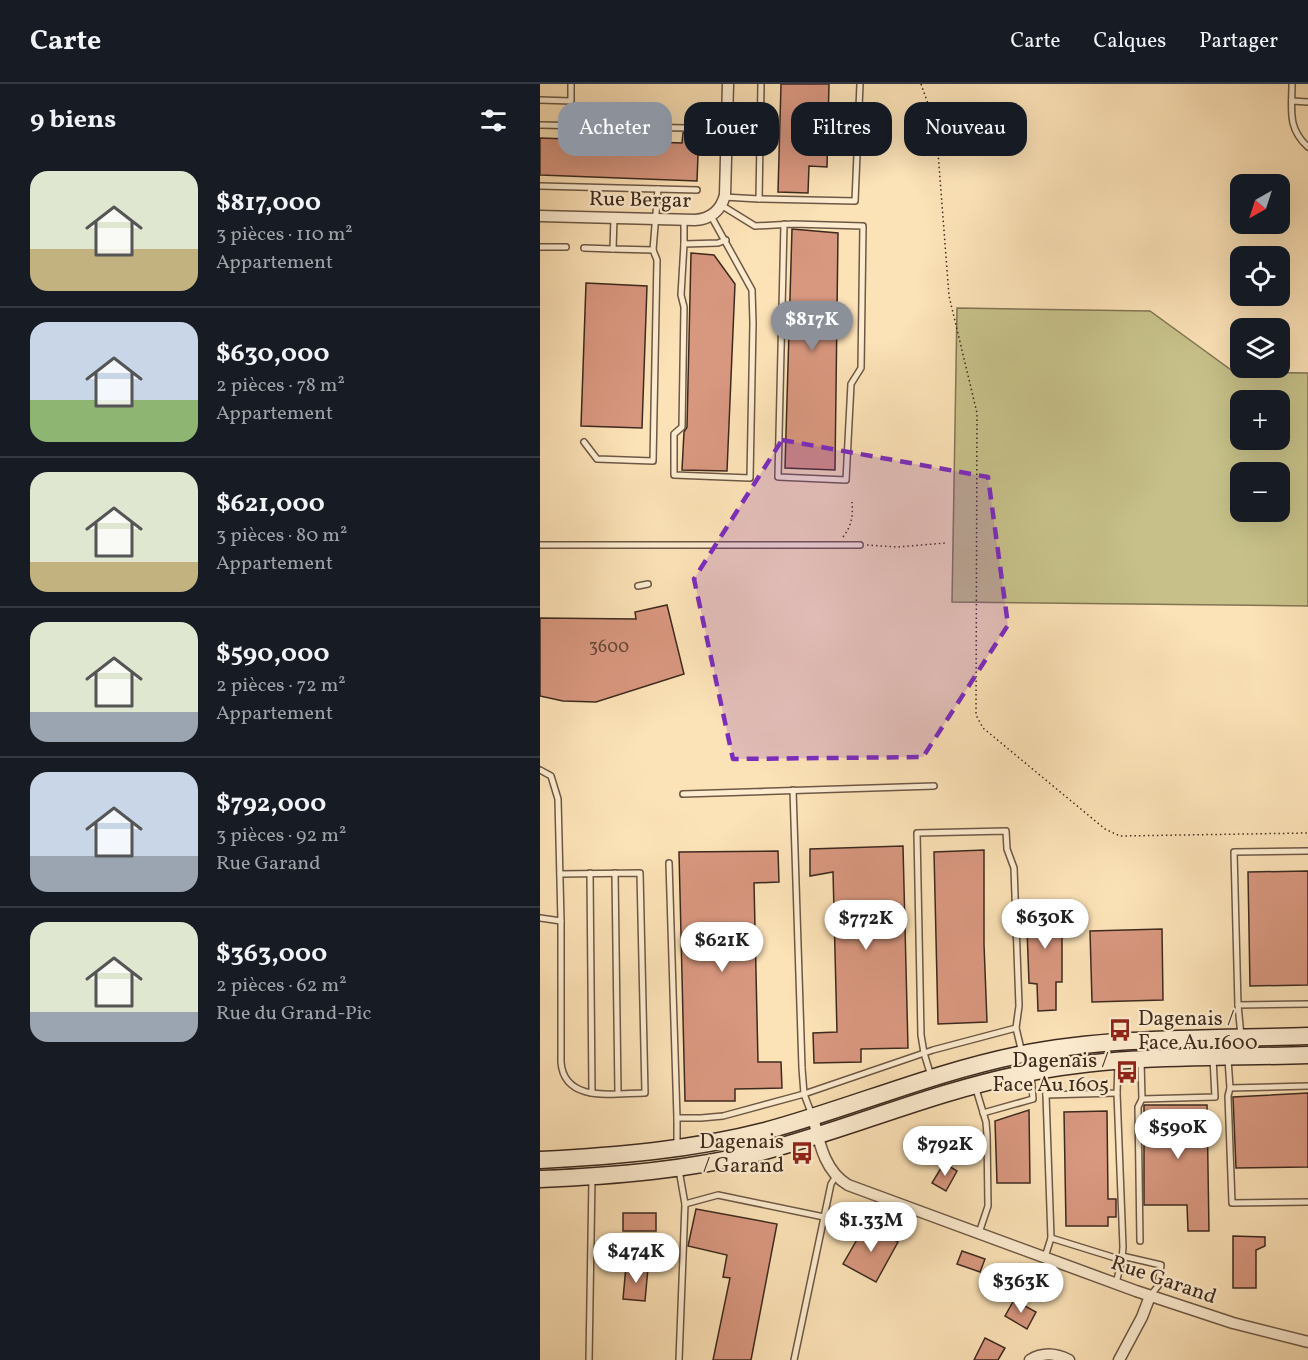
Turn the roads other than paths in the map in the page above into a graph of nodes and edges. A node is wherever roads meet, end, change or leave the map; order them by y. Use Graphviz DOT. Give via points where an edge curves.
graph roads {
  1 [pos="571,84"];
  2 [pos="728,84"];
  3 [pos="761,84"];
  4 [pos="860,84"];
  5 [pos="1292,84"];
  6 [pos="540,100"];
  7 [pos="1292,101"];
  8 [pos="728,102"];
  9 [pos="1308,102"];
  10 [pos="540,125"];
  11 [pos="684,128"];
  12 [pos="1308,147"];
  13 [pos="725,156"];
  14 [pos="540,186"];
  15 [pos="658,189"];
  16 [pos="697,190"];
  17 [pos="759,199"];
  18 [pos="723,201"];
  19 [pos="540,216"];
  20 [pos="711,216"];
  21 [pos="614,218"];
  22 [pos="657,219"];
  23 [pos="684,220"];
  24 [pos="784,224"];
  25 [pos="726,240"];
  26 [pos="684,244"];
  27 [pos="540,247"];
  28 [pos="566,247"];
  29 [pos="584,248"];
  30 [pos="613,249"];
  31 [pos="653,250"];
  32 [pos="584,442"];
  33 [pos="540,545"];
  34 [pos="860,545"];
  35 [pos="648,584"];
  36 [pos="638,586"];
  37 [pos="540,771"];
  38 [pos="934,786"];
  39 [pos="793,790"];
  40 [pos="683,794"];
  41 [pos="1308,850"];
  42 [pos="669,863"];
  43 [pos="590,873"];
  44 [pos="615,873"];
  45 [pos="560,874"];
  46 [pos="540,918"];
  47 [pos="561,921"];
  48 [pos="1308,1004"];
  49 [pos="1239,1005"];
  50 [pos="1016,1028"];
  51 [pos="1308,1036"];
  52 [pos="1241,1038"];
  53 [pos="924,1053"];
  54 [pos="1022,1054"];
  55 [pos="1308,1055"];
  56 [pos="1221,1057"];
  57 [pos="1141,1059"];
  58 [pos="1118,1061"];
  59 [pos="1037,1071"];
  60 [pos="932,1077"];
  61 [pos="975,1084"];
  62 [pos="1308,1086"];
  63 [pos="1230,1088"];
  64 [pos="592,1093"];
  65 [pos="618,1093"];
  66 [pos="1118,1093"];
  67 [pos="804,1094"];
  68 [pos="1046,1095"];
  69 [pos="1142,1099"];
  70 [pos="983,1113"];
  71 [pos="813,1117"];
  72 [pos="677,1118"];
  73 [pos="818,1135"];
  74 [pos="678,1149"];
  75 [pos="540,1160"];
  76 [pos="679,1168"];
  77 [pos="592,1176"];
  78 [pos="836,1176"];
  79 [pos="540,1179"];
  80 [pos="1308,1202"];
  81 [pos="685,1204"];
  82 [pos="824,1216"];
  83 [pos="979,1233"];
  84 [pos="1052,1238"];
  85 [pos="1140,1241"];
  86 [pos="1045,1257"];
  87 [pos="1122,1258"];
  88 [pos="1116,1283"];
  89 [pos="1150,1296"];
  90 [pos="1308,1342"];
  91 [pos="589,1360"];
  92 [pos="679,1360"];
  93 [pos="794,1360"];
  94 [pos="1030,1360"];
  95 [pos="1069,1360"];
  96 [pos="1119,1360"];
  1 -- 6 [label="lane" via="571,101"];
  2 -- 8 [label="street"];
  3 -- 17 [label="lane"];
  4 -- 17 [label="lane" via="855,201"];
  5 -- 7 [label="lane"];
  7 -- 9 [label="lane"];
  7 -- 12 [label="lane" via="1294,131"];
  10 -- 11 [label="lane"];
  13 -- 18 [label="street"];
  14 -- 15 [label="lane"];
  15 -- 16 [label="lane"];
  15 -- 22 [label="lane"];
  17 -- 18 [label="lane"];
  18 -- 20 [label="street, Rue Bergar"];
  18 -- 24 [label="lane" via="755,226"];
  19 -- 21 [label="street, Rue Bergar"];
  20 -- 23 [label="street, Rue Bergar"];
  20 -- 25 [label="lane"];
  21 -- 22 [label="street, Rue Bergar"];
  21 -- 30 [label="lane"];
  22 -- 23 [label="street, Rue Bergar"];
  22 -- 31 [label="lane"];
  23 -- 26 [label="lane"];
  24 -- 24 [label="lane" via="863,226 861,368 851,384 846,480 778,477"];
  25 -- 26 [label="lane"];
  25 -- 26 [label="lane" via="751,285 753,297 750,478 674,475 674,434 682,427"];
  27 -- 28 [label="lane"];
  29 -- 30 [label="lane"];
  30 -- 31 [label="lane"];
  31 -- 32 [label="lane" via="657,260 653,461 597,459"];
  33 -- 34 [label="lane"];
  35 -- 36 [label="lane"];
  37 -- 45 [label="lane" via="551,776 557,792"];
  38 -- 39 [label="lane"];
  39 -- 40 [label="lane"];
  39 -- 67 [label="lane"];
  41 -- 49 [label="lane" via="1234,852"];
  42 -- 72 [label="lane"];
  43 -- 44 [label="lane"];
  43 -- 45 [label="lane"];
  43 -- 64 [label="lane"];
  44 -- 65 [label="lane"];
  44 -- 65 [label="lane" via="640,873 645,1093"];
  45 -- 47 [label="lane"];
  46 -- 47 [label="lane"];
  47 -- 64 [label="lane" via="561,1066 569,1084"];
  48 -- 49 [label="lane"];
  49 -- 52 [label="lane"];
  50 -- 53 [label="lane"];
  50 -- 53 [label="lane" via="1019,1006 1014,868 1006,831 917,833"];
  50 -- 54 [label="lane"];
  51 -- 52 [label="main road"];
  52 -- 54 [label="main road" via="1107,1043"];
  53 -- 60 [label="lane"];
  53 -- 67 [label="lane"];
  54 -- 60 [label="main road"];
  55 -- 56 [label="main road"];
  56 -- 57 [label="main road"];
  56 -- 63 [label="lane"];
  56 -- 69 [label="lane" via="1215,1097"];
  57 -- 58 [label="main road"];
  57 -- 69 [label="lane"];
  58 -- 59 [label="main road"];
  58 -- 66 [label="lane"];
  59 -- 61 [label="main road"];
  59 -- 68 [label="lane"];
  59 -- 70 [label="lane" via="1033,1099"];
  60 -- 71 [label="main road"];
  61 -- 70 [label="lane"];
  61 -- 73 [label="main road"];
  62 -- 63 [label="lane"];
  63 -- 80 [label="lane" via="1232,1203"];
  64 -- 65 [label="lane"];
  66 -- 68 [label="lane"];
  66 -- 87 [label="lane"];
  67 -- 71 [label="lane"];
  67 -- 72 [label="lane" via="716,1117"];
  68 -- 84 [label="lane"];
  69 -- 85 [label="lane" via="1138,1107"];
  70 -- 83 [label="lane" via="988,1206"];
  71 -- 73 [label="street"];
  71 -- 74 [label="main road"];
  72 -- 74 [label="lane"];
  73 -- 76 [label="main road" via="748,1155"];
  73 -- 78 [label="street"];
  74 -- 75 [label="main road"];
  76 -- 77 [label="main road"];
  76 -- 81 [label="lane"];
  77 -- 79 [label="main road"];
  77 -- 91 [label="lane"];
  78 -- 82 [label="lane"];
  78 -- 83 [label="street, Rue Garand" via="852,1187"];
  81 -- 82 [label="lane" via="718,1195"];
  81 -- 92 [label="lane"];
  82 -- 93 [label="lane"];
  83 -- 86 [label="street, Rue Garand"];
  84 -- 86 [label="lane"];
  84 -- 87 [label="lane"];
  86 -- 88 [label="street, Rue Garand"];
  87 -- 88 [label="lane"];
  87 -- 89 [label="lane" via="1161,1265 1158,1286"];
  88 -- 89 [label="street, Rue Garand"];
  89 -- 90 [label="street, Rue Garand"];
  89 -- 96 [label="street"];
  94 -- 95 [label="street" via="1047,1354"];
}
